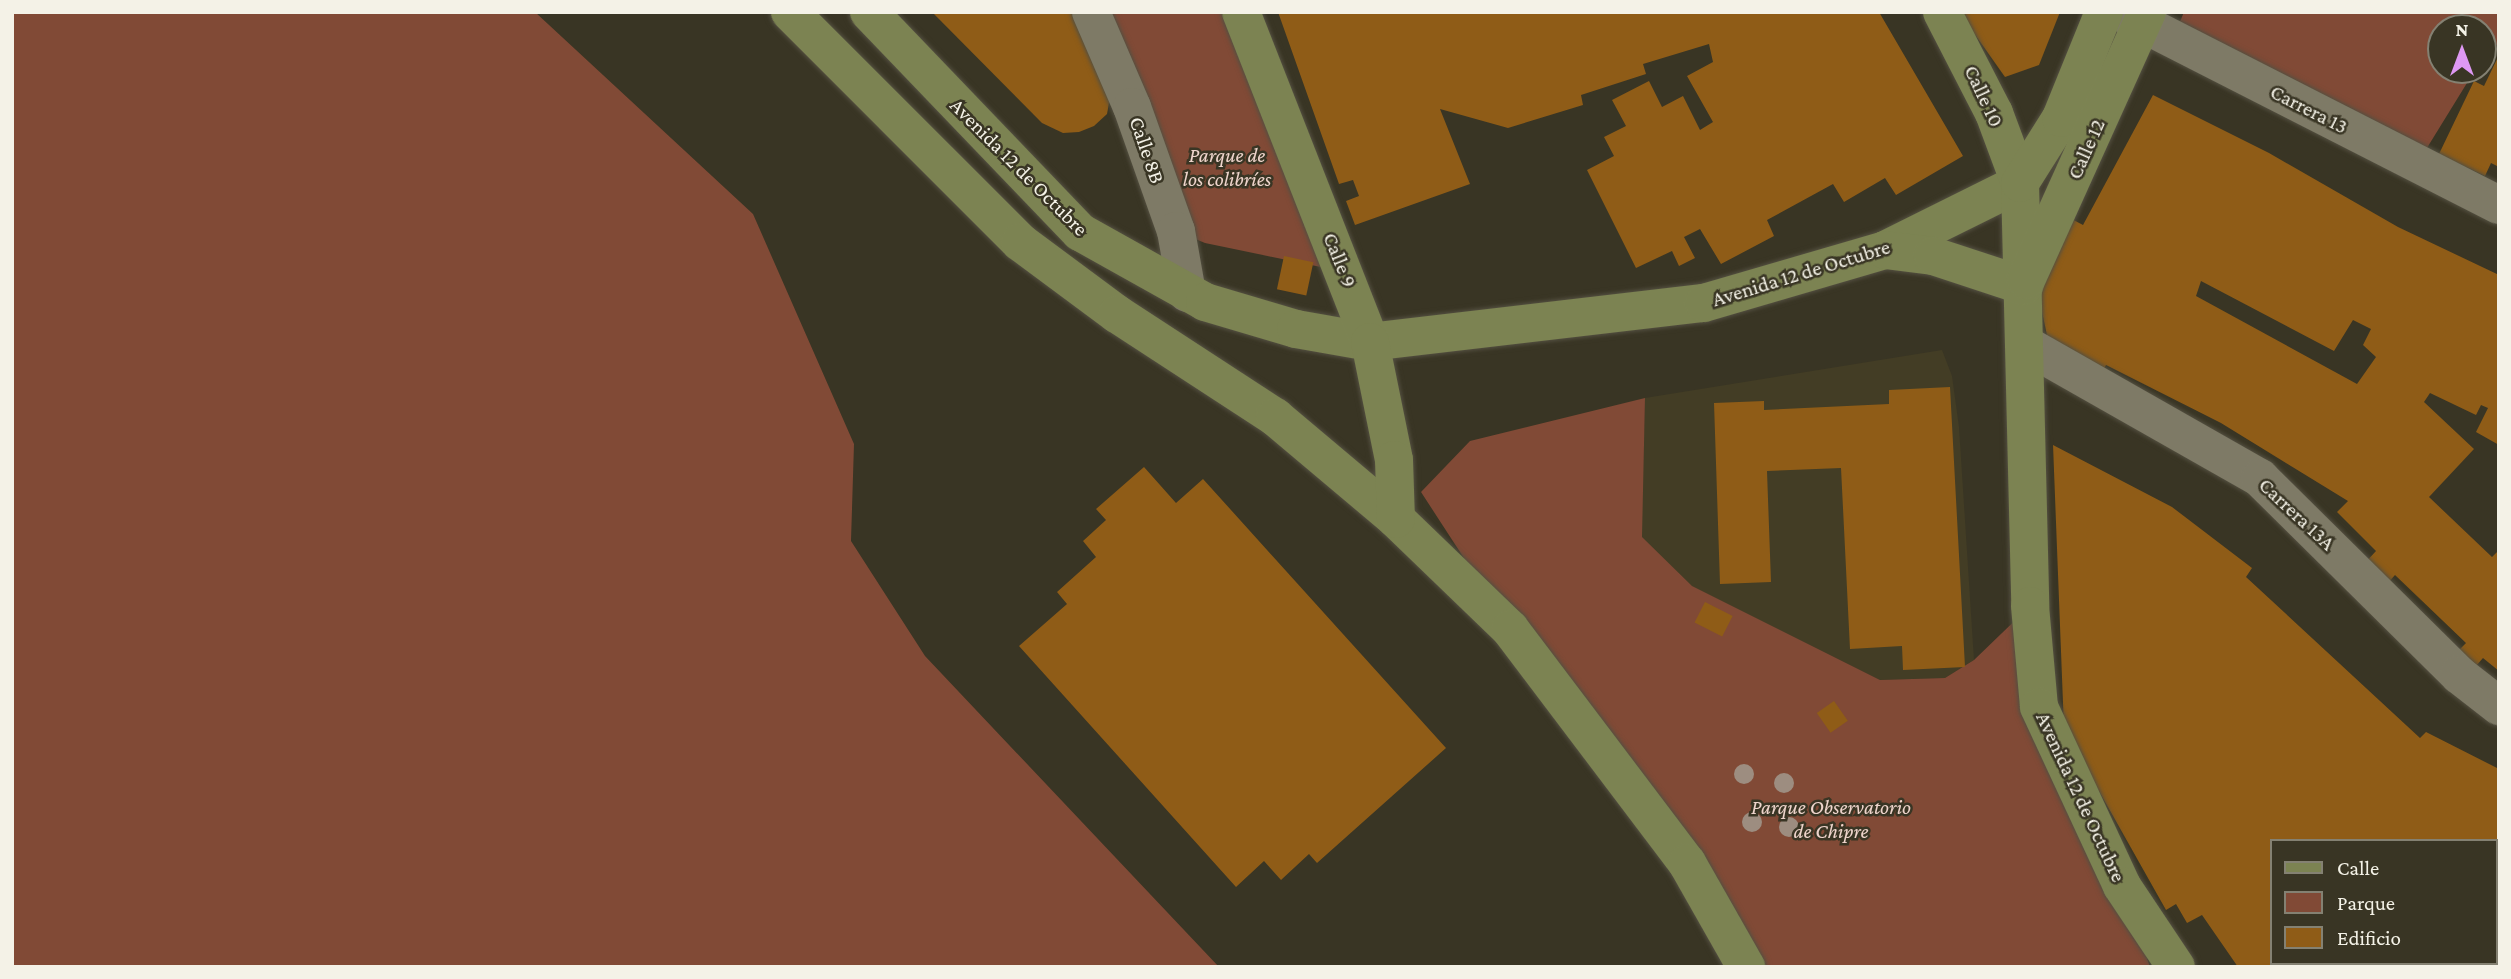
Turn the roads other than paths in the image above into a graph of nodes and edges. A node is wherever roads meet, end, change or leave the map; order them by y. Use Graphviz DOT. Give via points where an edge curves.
graph roads {
  1 [pos="790,12"];
  2 [pos="869,12"];
  3 [pos="1091,12"];
  4 [pos="1241,12"];
  5 [pos="1942,12"];
  6 [pos="2104,12"];
  7 [pos="2136,16"];
  8 [pos="2020,183"];
  9 [pos="2499,205"];
  10 [pos="1885,250"];
  11 [pos="2024,286"];
  12 [pos="1187,293"];
  13 [pos="1370,342"];
  14 [pos="2026,345"];
  15 [pos="1396,519"];
  16 [pos="2499,706"];
  17 [pos="1746,967"];
  18 [pos="2176,967"];
  1 -- 15 [label="main road" via="1020,242 1117,314 1275,417"];
  2 -- 12 [label="main road, Avenida 12 de Octubre" via="1080,232"];
  3 -- 12 [label="street, Calle 8B" via="1132,107 1176,231"];
  4 -- 13 [label="main road, Calle 9"];
  5 -- 8 [label="main road, Calle 10" via="1994,113"];
  6 -- 8 [label="main road, Calle 12" via="2061,118"];
  7 -- 9 [label="street, Carrera 13"];
  7 -- 11 [label="main road, Calle 12"];
  8 -- 10 [label="main road, Avenida 12 de Octubre"];
  8 -- 11 [label="main road, Avenida 12 de Octubre"];
  10 -- 11 [label="main road" via="1944,259"];
  10 -- 13 [label="main road, Avenida 12 de Octubre" via="1704,303"];
  11 -- 14 [label="main road, Avenida 12 de Octubre"];
  12 -- 13 [label="main road, Avenida 12 de Octubre" via="1296,329"];
  13 -- 15 [label="main road, Calle 9" via="1394,460"];
  14 -- 16 [label="street, Carrera 13A" via="2260,478 2459,675"];
  14 -- 18 [label="main road, Avenida 12 de Octubre" via="2030,592 2039,707 2122,886"];
  15 -- 17 [label="main road" via="1510,629 1687,863"];
}
